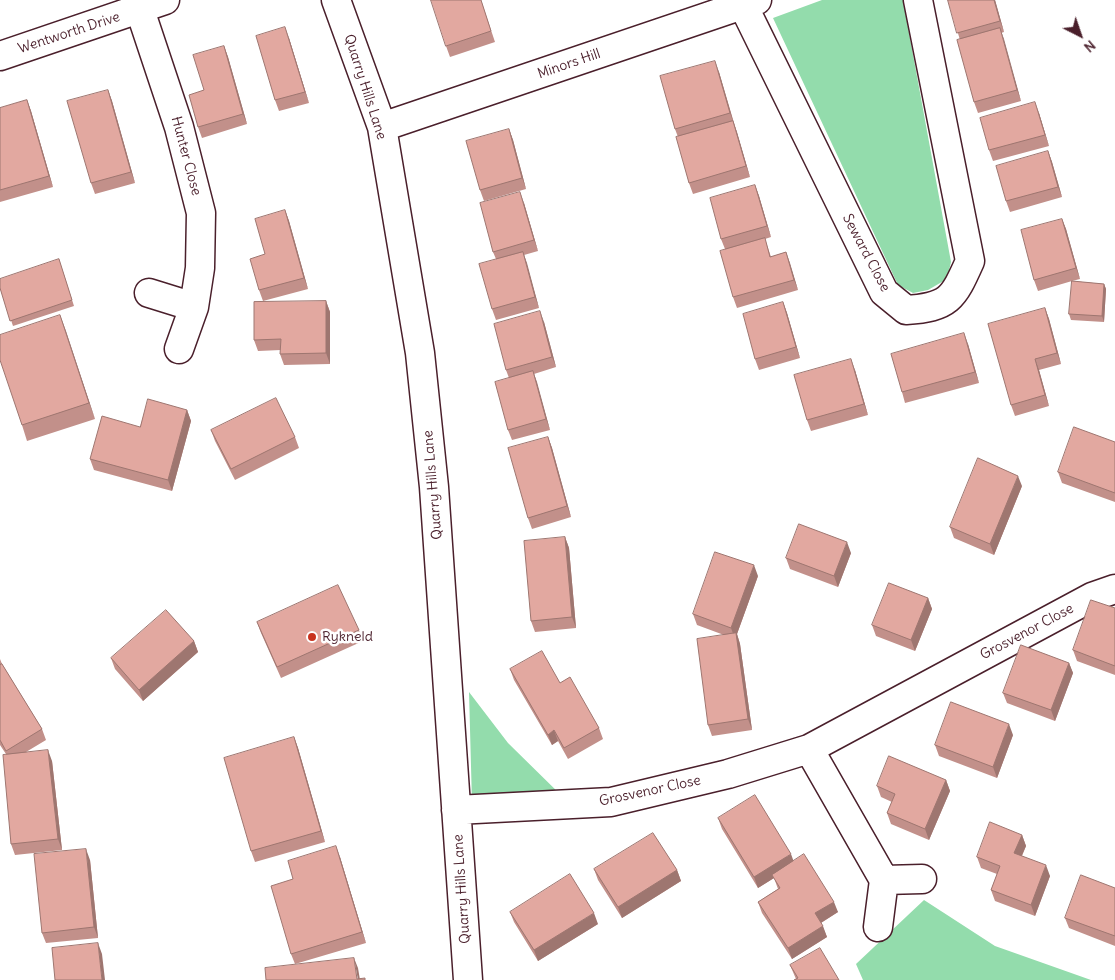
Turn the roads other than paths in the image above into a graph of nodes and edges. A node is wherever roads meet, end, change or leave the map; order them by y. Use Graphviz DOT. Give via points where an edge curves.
graph roads {
  1 [pos="166,0"];
  2 [pos="336,0"];
  3 [pos="918,0"];
  4 [pos="750,3"];
  5 [pos="140,10"];
  6 [pos="0,56"];
  7 [pos="382,128"];
  8 [pos="149,294"];
  9 [pos="194,307"];
  10 [pos="178,349"];
  11 [pos="1115,589"];
  12 [pos="809,749"];
  13 [pos="456,810"];
  14 [pos="884,880"];
  15 [pos="922,880"];
  16 [pos="878,927"];
  17 [pos="468,980"];
  1 -- 5 [label="street, Wentworth Drive"];
  2 -- 7 [label="street, Quarry Hills Lane"];
  3 -- 4 [label="street, Seward Close" via="970,261 957,291 933,308 906,310 884,292"];
  4 -- 7 [label="street, Minors Hill"];
  5 -- 6 [label="street, Wentworth Drive"];
  5 -- 9 [label="street, Hunter Close" via="179,128 201,213 200,268"];
  7 -- 13 [label="street, Quarry Hills Lane" via="420,353 434,487"];
  8 -- 9 [label="street"];
  9 -- 10 [label="street, Hunter Close"];
  11 -- 12 [label="street, Grosvenor Close" via="1092,597"];
  12 -- 13 [label="street, Grosvenor Close" via="728,774 611,802"];
  12 -- 14 [label="street"];
  13 -- 17 [label="street, Quarry Hills Lane"];
  14 -- 15 [label="street"];
  14 -- 16 [label="street"];
}
